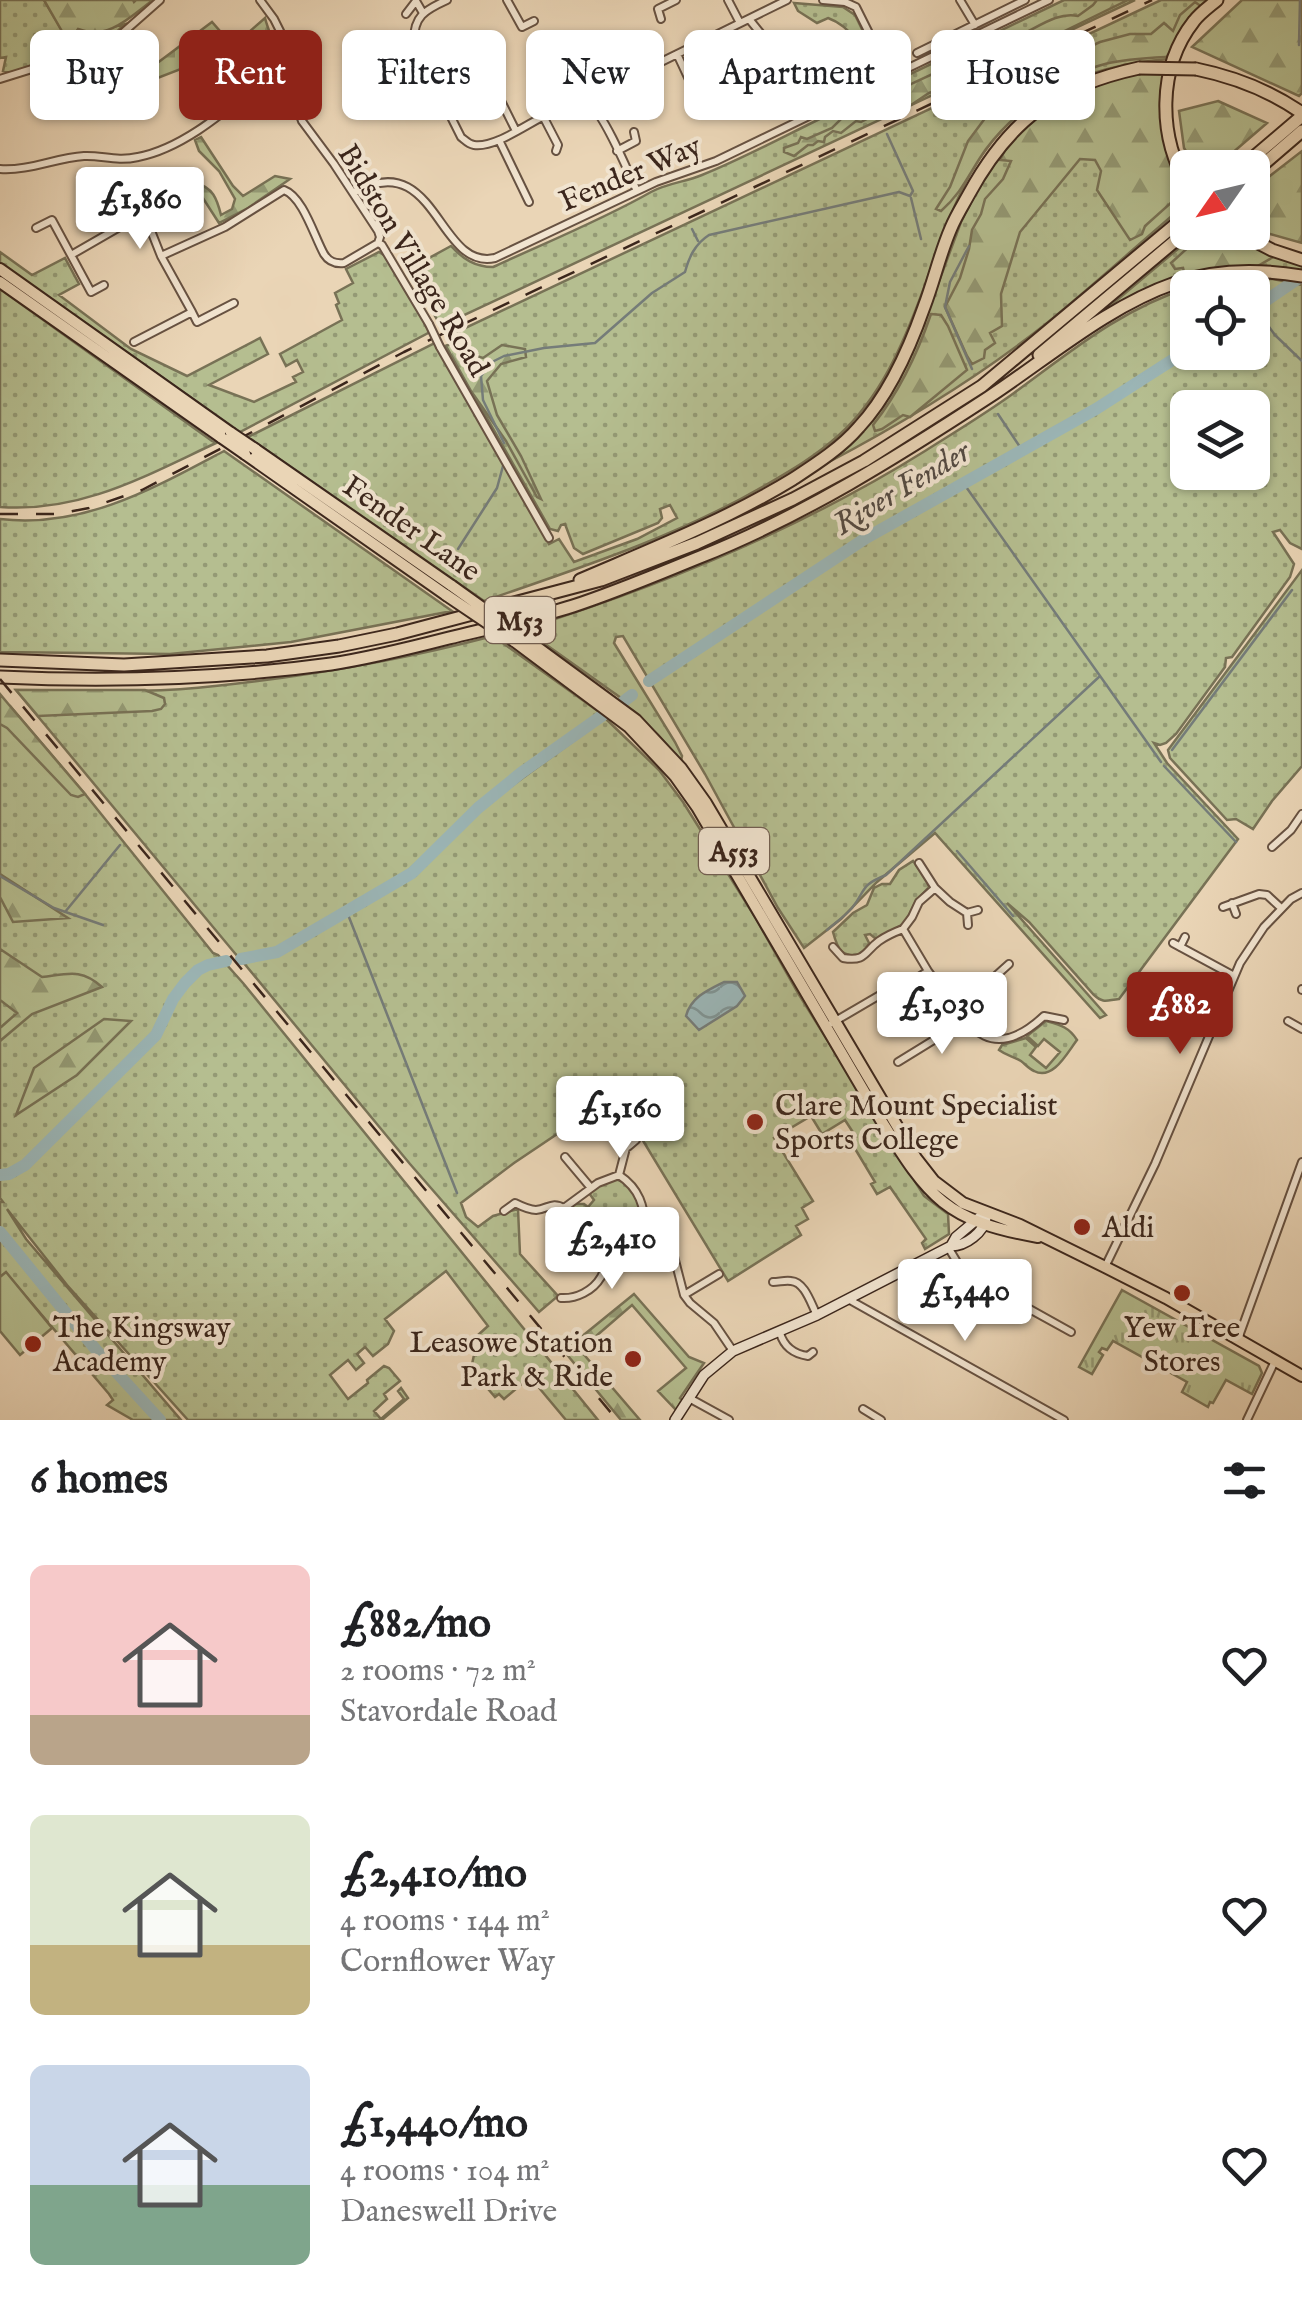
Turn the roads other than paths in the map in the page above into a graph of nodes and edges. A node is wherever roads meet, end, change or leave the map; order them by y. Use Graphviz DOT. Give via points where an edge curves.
graph roads {
  1 [pos="160,0"];
  2 [pos="260,0"];
  3 [pos="416,0"];
  4 [pos="448,0"];
  5 [pos="506,0"];
  6 [pos="676,0"];
  7 [pos="728,0"];
  8 [pos="787,0"];
  9 [pos="823,0"];
  10 [pos="960,0"];
  11 [pos="1025,0"];
  12 [pos="1050,0"];
  13 [pos="1218,0"];
  14 [pos="406,14"];
  15 [pos="424,14"];
  16 [pos="661,18"];
  17 [pos="744,21"];
  18 [pos="534,22"];
  19 [pos="975,24"];
  20 [pos="279,30"];
  21 [pos="753,30"];
  22 [pos="868,30"];
  23 [pos="963,30"];
  24 [pos="989,30"];
  25 [pos="931,46"];
  26 [pos="917,53"];
  27 [pos="677,54"];
  28 [pos="664,60"];
  29 [pos="684,69"];
  30 [pos="0,79"];
  31 [pos="1302,114"];
  32 [pos="506,115"];
  33 [pos="209,120"];
  34 [pos="302,120"];
  35 [pos="540,120"];
  36 [pos="545,120"];
  37 [pos="602,120"];
  38 [pos="801,120"];
  39 [pos="516,131"];
  40 [pos="1302,131"];
  41 [pos="634,132"];
  42 [pos="498,139"];
  43 [pos="1171,150"];
  44 [pos="1261,150"];
  45 [pos="556,151"];
  46 [pos="617,151"];
  47 [pos="1270,159"];
  48 [pos="0,169"];
  49 [pos="637,191"];
  50 [pos="353,193"];
  51 [pos="529,202"];
  52 [pos="36,228"];
  53 [pos="1170,229"];
  54 [pos="378,243"];
  55 [pos="1170,245"];
  56 [pos="1270,249"];
  57 [pos="71,255"];
  58 [pos="161,256"];
  59 [pos="1302,260"];
  60 [pos="0,269"];
  61 [pos="1296,275"];
  62 [pos="0,282"];
  63 [pos="104,285"];
  64 [pos="234,303"];
  65 [pos="192,312"];
  66 [pos="134,342"];
  67 [pos="990,396"];
  68 [pos="227,435"];
  69 [pos="549,538"];
  70 [pos="540,598"];
  71 [pos="0,660"];
  72 [pos="2,677"];
  73 [pos="1301,814"];
  74 [pos="1272,847"];
  75 [pos="919,863"];
  76 [pos="935,888"];
  77 [pos="1302,893"];
  78 [pos="1232,903"];
  79 [pos="1223,907"];
  80 [pos="1281,908"];
  81 [pos="978,910"];
  82 [pos="968,913"];
  83 [pos="1236,914"];
  84 [pos="968,925"];
  85 [pos="903,929"];
  86 [pos="1186,937"];
  87 [pos="834,946"];
  88 [pos="1010,964"];
  89 [pos="928,971"];
  90 [pos="1234,976"];
  91 [pos="1150,999"];
  92 [pos="951,1002"];
  93 [pos="1044,1006"];
  94 [pos="1044,1016"];
  95 [pos="962,1017"];
  96 [pos="1064,1020"];
  97 [pos="1288,1021"];
  98 [pos="831,1024"];
  99 [pos="1302,1028"];
  100 [pos="1210,1033"];
  101 [pos="898,1062"];
  102 [pos="623,1130"];
  103 [pos="565,1158"];
  104 [pos="1302,1162"];
  105 [pos="619,1175"];
  106 [pos="591,1188"];
  107 [pos="564,1208"];
  108 [pos="504,1211"];
  109 [pos="955,1212"];
  110 [pos="570,1217"];
  111 [pos="982,1219"];
  112 [pos="646,1230"];
  113 [pos="584,1240"];
  114 [pos="952,1243"];
  115 [pos="607,1258"];
  116 [pos="1105,1267"];
  117 [pos="719,1274"];
  118 [pos="773,1282"];
  119 [pos="684,1295"];
  120 [pos="561,1298"];
  121 [pos="571,1298"];
  122 [pos="848,1300"];
  123 [pos="572,1309"];
  124 [pos="817,1315"];
  125 [pos="1071,1332"];
  126 [pos="780,1333"];
  127 [pos="1238,1340"];
  128 [pos="733,1351"];
  129 [pos="1276,1362"];
  130 [pos="806,1368"];
  131 [pos="1302,1376"];
  132 [pos="689,1398"];
  133 [pos="862,1409"];
  134 [pos="675,1420"];
  135 [pos="729,1420"];
  136 [pos="881,1420"];
  137 [pos="1064,1420"];
  138 [pos="1247,1420"];
  1 -- 30 [label="street" via="109,45"];
  2 -- 20 [label="street, Bidston Village Road"];
  3 -- 14 [label="street"];
  3 -- 15 [label="street"];
  4 -- 15 [label="street"];
  5 -- 18 [label="street" via="522,27"];
  6 -- 16 [label="street" via="658,9"];
  7 -- 17 [label="street"];
  8 -- 17 [label="street"];
  9 -- 22 [label="street" via="859,11"];
  10 -- 19 [label="street"];
  11 -- 19 [label="street"];
  12 -- 24 [label="street, Fender Way"];
  13 -- 43 [label="highway" via="1194,20 1167,82"];
  15 -- 42 [label="street" via="414,26 414,43 458,132 475,145"];
  17 -- 21 [label="street"];
  17 -- 27 [label="street"];
  19 -- 23 [label="street"];
  25 -- 26 [label="street"];
  27 -- 28 [label="street"];
  27 -- 29 [label="street"];
  31 -- 44 [label="highway, M53"];
  31 -- 70 [label="highway, M53, bridge" via="1230,76 1196,69 1139,68 1065,92 996,150 951,228 893,378 859,428 772,492"];
  32 -- 39 [label="street"];
  33 -- 48 [label="street" via="176,145 138,157 86,156"];
  34 -- 50 [label="street, Bidston Village Road"];
  35 -- 39 [label="street"];
  36 -- 45 [label="street"];
  37 -- 46 [label="street"];
  38 -- 49 [label="street, Fender Way"];
  39 -- 42 [label="street"];
  40 -- 47 [label="highway"];
  41 -- 46 [label="street" via="636,141"];
  42 -- 51 [label="street"];
  46 -- 49 [label="street"];
  49 -- 50 [label="street, Fender Way" via="486,260 470,255 410,187 385,181"];
  50 -- 54 [label="street, Bidston Village Road" via="378,231"];
  52 -- 57 [label="street" via="52,220"];
  53 -- 70 [label="highway, M53" via="982,386 864,461 697,542"];
  54 -- 58 [label="street" via="344,263 333,262 294,194 284,190 226,228"];
  54 -- 69 [label="street, Bidston Village Road, bridge"];
  55 -- 67 [label="highway, M53"];
  56 -- 59 [label="highway"];
  57 -- 58 [label="street" via="144,213"];
  57 -- 63 [label="street" via="91,292"];
  58 -- 65 [label="street"];
  60 -- 68 [label="main road, Fender Lane / A553"];
  61 -- 67 [label="highway, M53" via="1230,272 1176,282 1115,311"];
  62 -- 68 [label="main road, Fender Lane / A553"];
  64 -- 65 [label="street" via="197,322"];
  65 -- 66 [label="street"];
  67 -- 72 [label="highway, M53" via="796,513 574,605 406,649 266,672"];
  68 -- 98 [label="main road, Fender Lane / A553, bridge" via="517,638 629,727 697,807"];
  70 -- 71 [label="highway, M53" via="397,634 267,656 124,666"];
  73 -- 74 [label="street"];
  75 -- 76 [label="street"];
  76 -- 82 [label="street"];
  76 -- 85 [label="street"];
  77 -- 80 [label="street"];
  78 -- 79 [label="street"];
  78 -- 80 [label="street" via="1259,894"];
  78 -- 83 [label="street"];
  80 -- 90 [label="street"];
  81 -- 82 [label="street"];
  82 -- 84 [label="street"];
  85 -- 87 [label="street" via="855,960"];
  85 -- 89 [label="street"];
  86 -- 90 [label="street" via="1176,945"];
  88 -- 92 [label="street"];
  89 -- 92 [label="street"];
  89 -- 98 [label="street"];
  90 -- 100 [label="street"];
  91 -- 100 [label="street"];
  92 -- 95 [label="street"];
  93 -- 94 [label="street"];
  94 -- 95 [label="street" via="1021,1035 1001,1040 979,1033"];
  94 -- 96 [label="street"];
  95 -- 101 [label="street"];
  97 -- 99 [label="street"];
  98 -- 109 [label="main road, Fender Lane / A553" via="911,1168"];
  98 -- 111 [label="main road, Fender Lane / A553" via="916,1158"];
  100 -- 116 [label="street"];
  102 -- 105 [label="street" via="632,1143"];
  103 -- 106 [label="street"];
  104 -- 127 [label="street"];
  105 -- 106 [label="street"];
  105 -- 112 [label="street" via="636,1188"];
  106 -- 107 [label="street"];
  107 -- 108 [label="street" via="534,1210 513,1199"];
  107 -- 110 [label="street"];
  109 -- 111 [label="main road, A553"];
  109 -- 114 [label="street"];
  111 -- 114 [label="street" via="968,1240"];
  111 -- 116 [label="main road, A553"];
  112 -- 115 [label="street"];
  112 -- 119 [label="street" via="670,1241"];
  113 -- 115 [label="street"];
  114 -- 122 [label="street"];
  114 -- 125 [label="street" via="963,1272"];
  115 -- 121 [label="street" via="596,1284"];
  116 -- 127 [label="main road, A553"];
  117 -- 119 [label="street"];
  118 -- 124 [label="street" via="798,1283"];
  119 -- 128 [label="street"];
  120 -- 121 [label="street"];
  121 -- 123 [label="street"];
  122 -- 124 [label="street"];
  122 -- 137 [label="street"];
  124 -- 126 [label="street"];
  126 -- 128 [label="street"];
  126 -- 130 [label="street" via="790,1350 810,1354"];
  127 -- 129 [label="main road, A553"];
  128 -- 132 [label="street"];
  129 -- 131 [label="main road, A553"];
  129 -- 138 [label="street"];
  132 -- 134 [label="street"];
  132 -- 135 [label="street"];
  133 -- 136 [label="street"];
}
